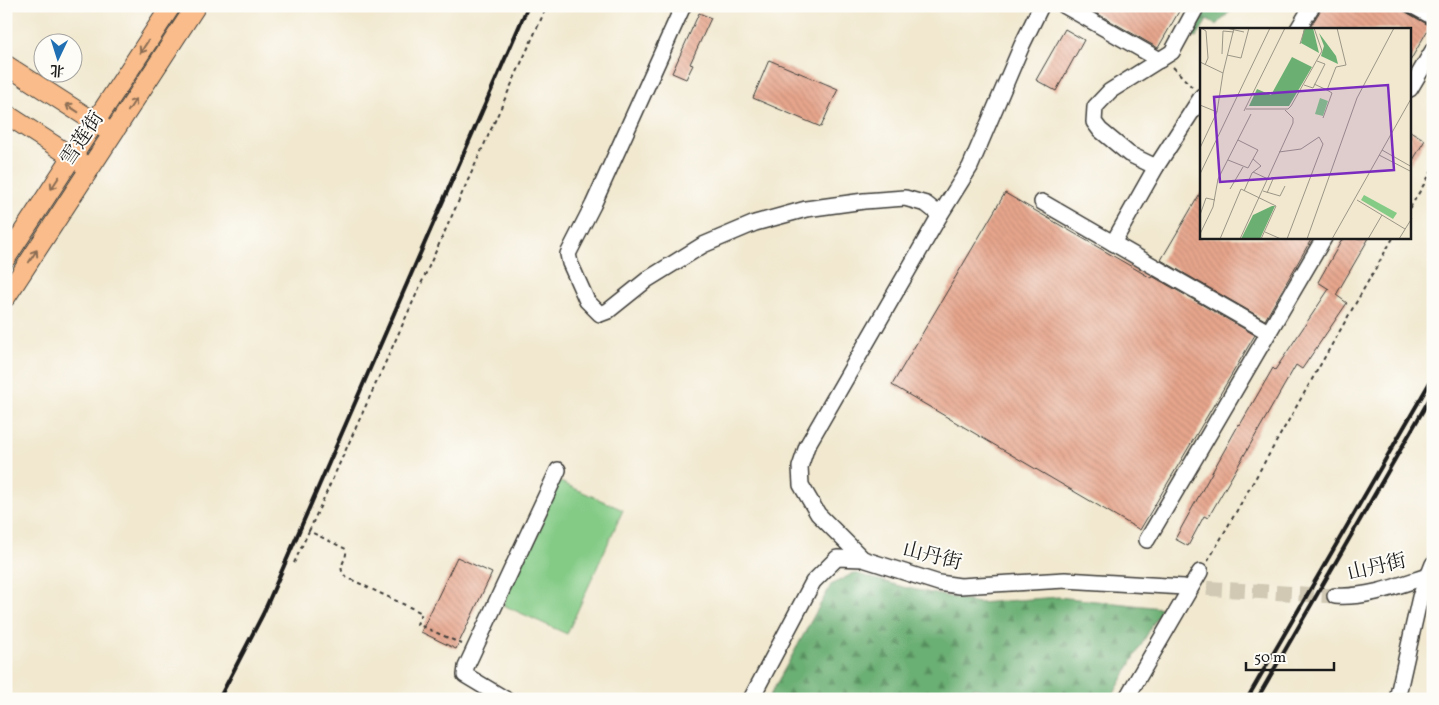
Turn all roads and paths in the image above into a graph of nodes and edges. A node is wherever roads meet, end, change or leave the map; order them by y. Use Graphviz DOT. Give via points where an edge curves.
graph roads {
  1 [pos="171,6"];
  2 [pos="196,6"];
  3 [pos="547,6"];
  4 [pos="683,6"];
  5 [pos="1041,6"];
  6 [pos="1065,6"];
  7 [pos="1197,6"];
  8 [pos="1312,6"];
  9 [pos="1413,6"];
  10 [pos="1433,17"];
  11 [pos="1299,28"];
  12 [pos="1433,50"];
  13 [pos="1160,60"];
  14 [pos="6,65"];
  15 [pos="1412,86"];
  16 [pos="1200,95"];
  17 [pos="1200,98"];
  18 [pos="6,114"];
  19 [pos="95,122"];
  20 [pos="113,134"];
  21 [pos="72,156"];
  22 [pos="1156,167"];
  23 [pos="89,169"];
  24 [pos="1433,169"];
  25 [pos="1042,202"];
  26 [pos="1412,205"];
  27 [pos="940,215"];
  28 [pos="1323,239"];
  29 [pos="1393,239"];
  30 [pos="1113,243"];
  31 [pos="6,258"];
  32 [pos="6,297"];
  33 [pos="1268,332"];
  34 [pos="558,470"];
  35 [pos="309,531"];
  36 [pos="1147,540"];
  37 [pos="863,559"];
  38 [pos="294,563"];
  39 [pos="1200,572"];
  40 [pos="1431,573"];
  41 [pos="1184,587"];
  42 [pos="1335,596"];
  43 [pos="474,650"];
  44 [pos="505,699"];
  45 [pos="751,699"];
  46 [pos="1126,699"];
  47 [pos="1396,699"];
  1 -- 19 [label="main road, 雪莲街, one-way"];
  20 -- 2 [label="main road, 雪莲街, one-way"];
  3 -- 35 [label="path"];
  4 -- 27 [label="street" via="568,254 586,301 600,314 648,279 704,245 755,223 806,209 905,198 926,204"];
  5 -- 27 [label="street" via="970,167"];
  6 -- 13 [label="street"];
  7 -- 13 [label="street" via="1172,52"];
  8 -- 11 [label="street"];
  9 -- 10 [label="street"];
  12 -- 15 [label="street"];
  13 -- 16 [label="path" via="1174,68"];
  13 -- 22 [label="street" via="1110,91 1095,107 1094,122 1129,154"];
  19 -- 14 [label="main road, one-way"];
  17 -- 22 [label="street"];
  18 -- 21 [label="main road"];
  19 -- 20 [label="main road"];
  19 -- 21 [label="main road, 雪莲街"];
  20 -- 23 [label="main road, 雪莲街"];
  21 -- 23 [label="main road"];
  21 -- 31 [label="main road, 雪莲街, one-way"];
  22 -- 30 [label="street"];
  32 -- 23 [label="main road, 雪莲街, one-way"];
  24 -- 26 [label="path"];
  25 -- 30 [label="street"];
  27 -- 37 [label="street" via="807,446 800,467 801,485 818,514"];
  28 -- 33 [label="street"];
  29 -- 39 [label="path"];
  30 -- 33 [label="street"];
  33 -- 36 [label="street"];
  34 -- 43 [label="street"];
  35 -- 38 [label="path"];
  35 -- 43 [label="path" via="346,549 341,567 346,578 422,612 417,624"];
  37 -- 41 [label="street, 山丹街" via="960,586 1064,580"];
  37 -- 45 [label="street, 山丹街" via="837,558 813,582"];
  39 -- 46 [label="street"];
  40 -- 42 [label="street, 山丹街" via="1379,592"];
  40 -- 47 [label="street" via="1420,597"];
  43 -- 44 [label="street" via="465,675"];
}
